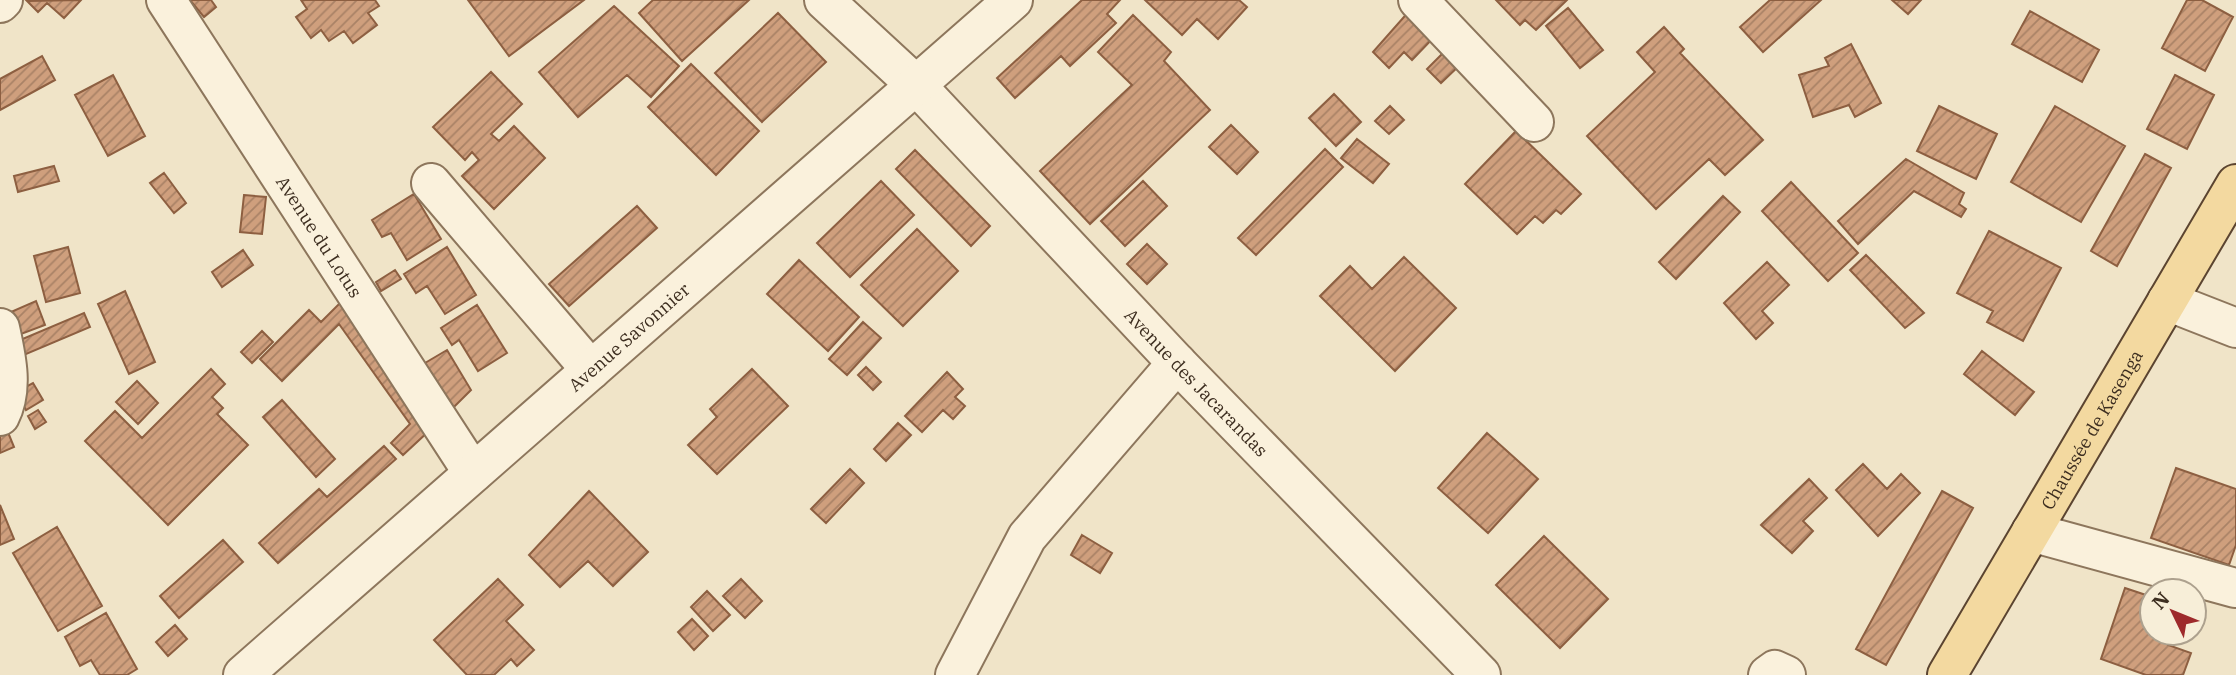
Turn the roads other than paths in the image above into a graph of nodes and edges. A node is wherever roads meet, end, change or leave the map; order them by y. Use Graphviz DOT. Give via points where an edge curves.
graph roads {
  1 [pos="166,0"];
  2 [pos="824,0"];
  3 [pos="1013,0"];
  4 [pos="1418,0"];
  5 [pos="916,85"];
  6 [pos="1534,122"];
  7 [pos="431,183"];
  8 [pos="2236,184"];
  9 [pos="2167,301"];
  10 [pos="0,328"];
  11 [pos="2236,328"];
  12 [pos="1177,363"];
  13 [pos="591,370"];
  14 [pos="0,416"];
  15 [pos="473,473"];
  16 [pos="2031,532"];
  17 [pos="2235,588"];
  18 [pos="243,675"];
  19 [pos="955,675"];
  20 [pos="1481,675"];
  21 [pos="1768,675"];
  22 [pos="1786,675"];
  23 [pos="1947,675"];
  1 -- 15 [label="street, Avenue du Lotus"];
  2 -- 5 [label="street, Avenue des Jacarandas"];
  3 -- 5 [label="street, Avenue Savonnier"];
  4 -- 6 [label="street"];
  5 -- 12 [label="street, Avenue des Jacarandas"];
  5 -- 13 [label="street, Avenue Savonnier"];
  7 -- 13 [label="street"];
  8 -- 9 [label="main road, Chaussée de Kasenga"];
  9 -- 11 [label="street"];
  9 -- 16 [label="main road, Chaussée de Kasenga"];
  10 -- 14 [label="street" via="8,366"];
  12 -- 19 [label="street" via="1027,537"];
  12 -- 20 [label="street, Avenue des Jacarandas"];
  13 -- 15 [label="street, Avenue Savonnier"];
  15 -- 18 [label="street, Avenue Savonnier"];
  16 -- 17 [label="street"];
  16 -- 23 [label="main road, Chaussée de Kasenga"];
  21 -- 22 [label="street" via="1774,670"];
}
